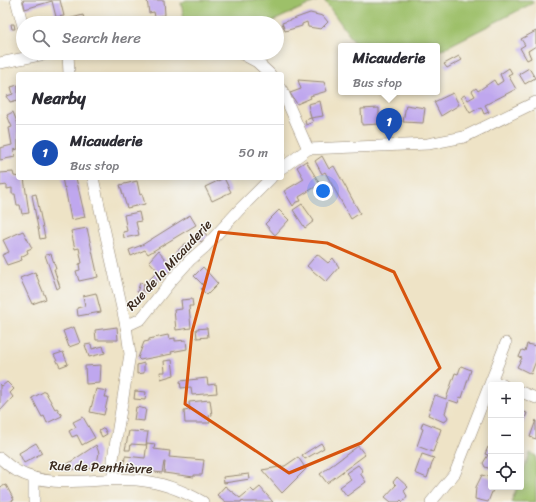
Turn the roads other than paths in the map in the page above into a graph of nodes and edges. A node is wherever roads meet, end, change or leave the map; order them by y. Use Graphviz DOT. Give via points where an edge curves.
graph roads {
  1 [pos="16,0"];
  2 [pos="21,16"];
  3 [pos="16,59"];
  4 [pos="68,60"];
  5 [pos="253,60"];
  6 [pos="0,63"];
  7 [pos="69,72"];
  8 [pos="268,72"];
  9 [pos="284,95"];
  10 [pos="536,102"];
  11 [pos="308,149"];
  12 [pos="284,167"];
  13 [pos="93,180"];
  14 [pos="269,180"];
  15 [pos="126,326"];
  16 [pos="506,343"];
  17 [pos="492,381"];
  18 [pos="524,393"];
  19 [pos="536,398"];
  20 [pos="0,458"];
  21 [pos="34,478"];
  22 [pos="113,479"];
  23 [pos="34,502"];
  24 [pos="202,502"];
  25 [pos="431,502"];
  1 -- 2 [label="street"];
  3 -- 6 [label="street"];
  4 -- 7 [label="street"];
  5 -- 8 [label="street"];
  9 -- 11 [label="street"];
  10 -- 11 [label="street" via="464,137 428,144"];
  11 -- 12 [label="street"];
  13 -- 15 [label="street"];
  14 -- 15 [label="street, Rue de la Micauderie" via="185,265 141,319"];
  15 -- 22 [label="street, Rue de la Micauderie" via="130,354 113,459"];
  16 -- 17 [label="street"];
  17 -- 25 [label="street" via="455,473"];
  18 -- 19 [label="street"];
  20 -- 21 [label="street, Rue de Penthièvre" via="16,471"];
  21 -- 22 [label="street, Rue de Penthièvre" via="68,482"];
  21 -- 23 [label="street"];
  22 -- 24 [label="street, Rue de Penthièvre" via="155,482 179,489"];
}
